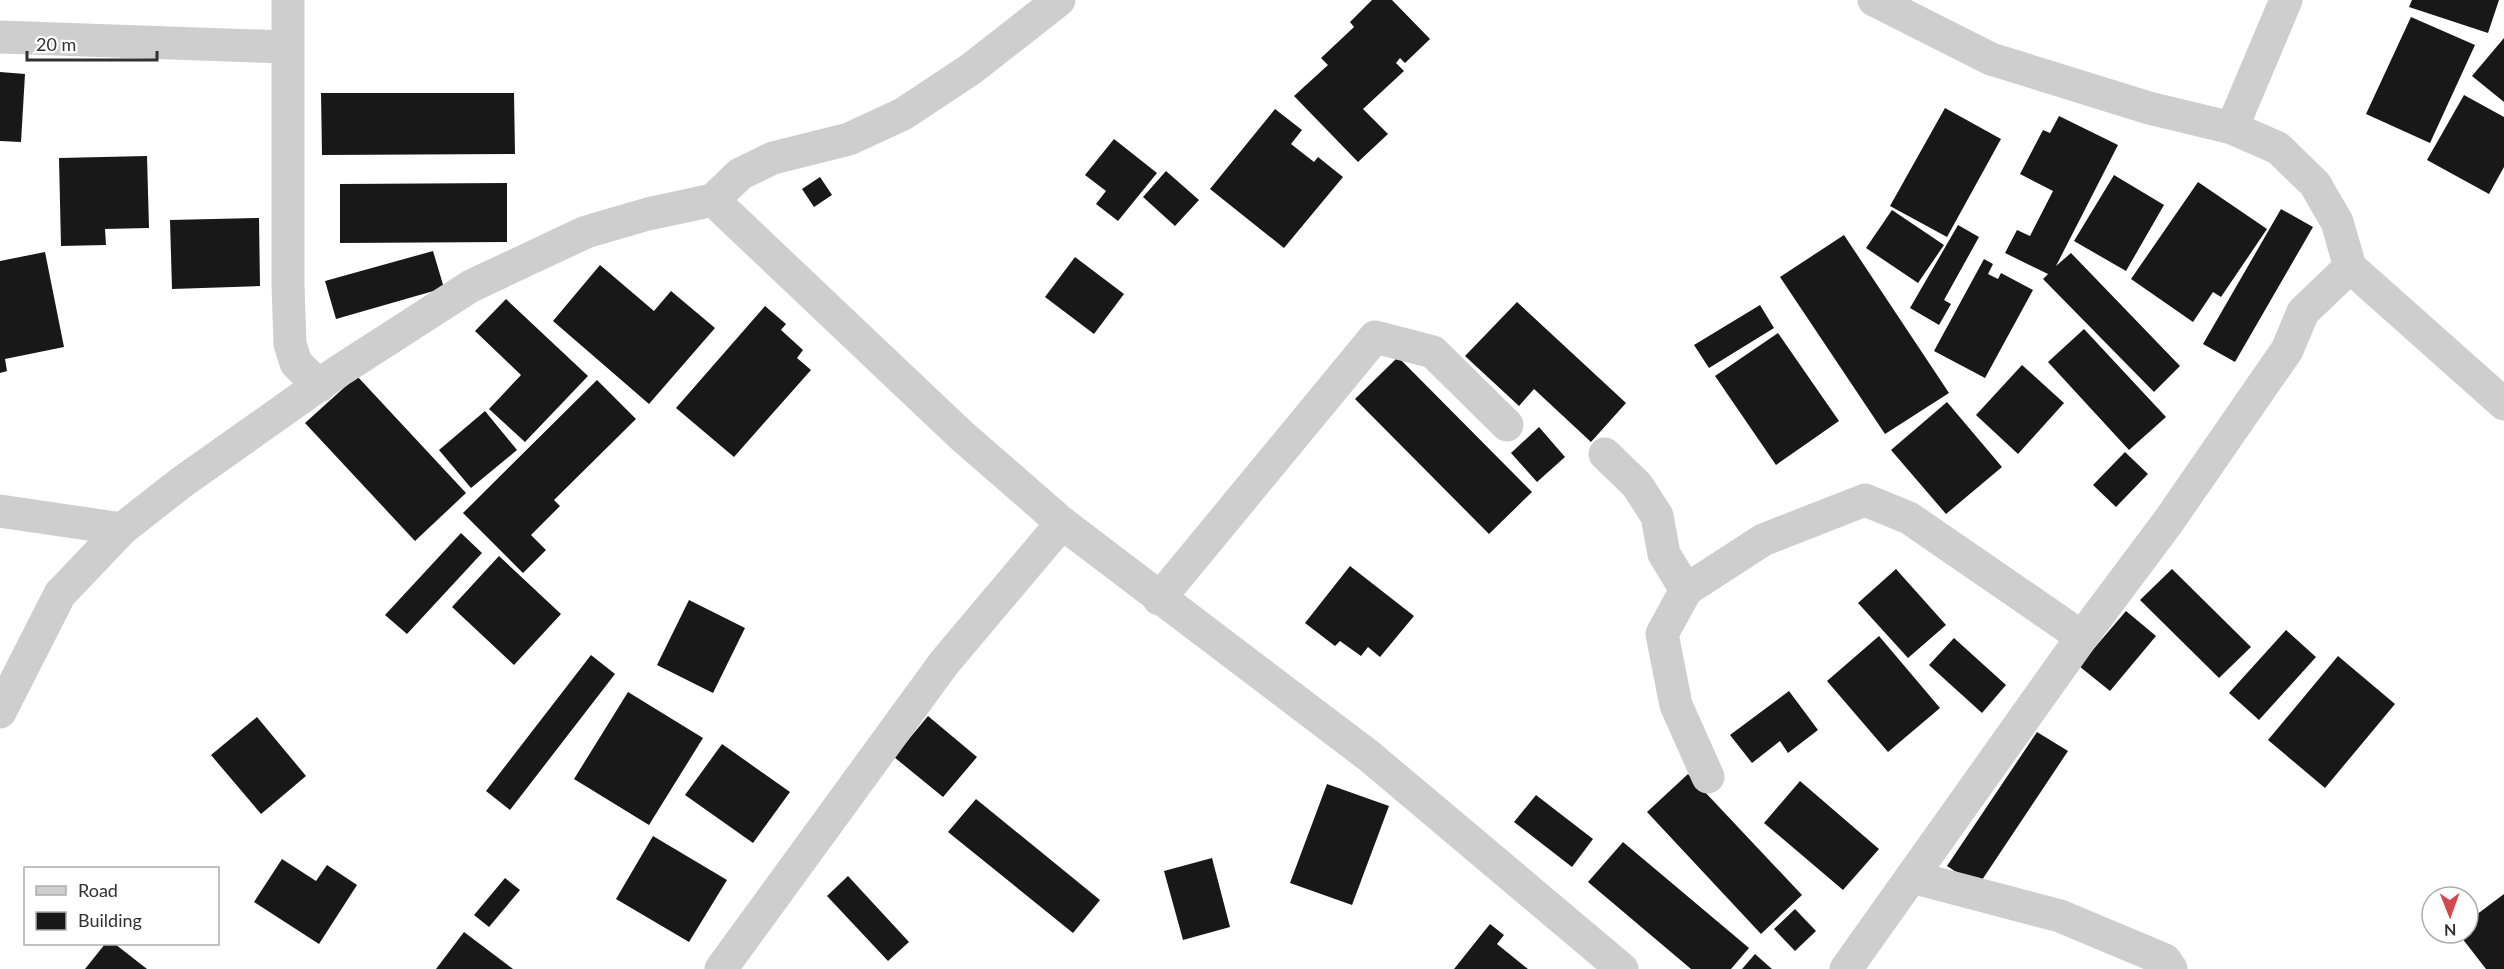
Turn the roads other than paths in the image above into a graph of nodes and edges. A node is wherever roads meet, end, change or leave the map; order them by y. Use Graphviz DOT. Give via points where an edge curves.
graph roads {
  1 [pos="288,0"];
  2 [pos="1059,0"];
  3 [pos="1874,0"];
  4 [pos="2286,0"];
  5 [pos="0,37"];
  6 [pos="286,46"];
  7 [pos="2232,128"];
  8 [pos="714,200"];
  9 [pos="2350,267"];
  10 [pos="318,386"];
  11 [pos="2504,404"];
  12 [pos="1507,425"];
  13 [pos="1605,454"];
  14 [pos="0,512"];
  15 [pos="1062,523"];
  16 [pos="122,529"];
  17 [pos="1686,590"];
  18 [pos="1159,599"];
  19 [pos="2082,637"];
  20 [pos="0,712"];
  21 [pos="1708,777"];
  22 [pos="1912,877"];
  23 [pos="721,969"];
  24 [pos="1622,969"];
  25 [pos="1846,969"];
  26 [pos="2171,969"];
  1 -- 6 [label="street"];
  2 -- 8 [label="street" via="971,69 903,114 849,139 773,158 740,174"];
  3 -- 7 [label="street" via="1991,59 2149,108"];
  4 -- 7 [label="street"];
  5 -- 6 [label="street"];
  6 -- 10 [label="street" via="290,344 296,363"];
  7 -- 9 [label="street" via="2278,148 2315,184 2337,222"];
  8 -- 10 [label="street" via="586,232 471,286"];
  8 -- 15 [label="street" via="962,435"];
  9 -- 11 [label="street"];
  9 -- 19 [label="street" via="2303,312 2287,350 2168,522"];
  10 -- 16 [label="street"];
  12 -- 18 [label="street" via="1433,352 1375,338"];
  13 -- 17 [label="street" via="1637,484 1657,516 1664,554"];
  14 -- 16 [label="street"];
  15 -- 18 [label="street"];
  15 -- 23 [label="street" via="944,663"];
  16 -- 20 [label="street" via="60,594"];
  17 -- 19 [label="street" via="1763,540 1865,500 1909,518"];
  17 -- 21 [label="street" via="1662,634 1676,705"];
  18 -- 24 [label="street" via="1369,756"];
  19 -- 22 [label="street"];
  22 -- 25 [label="street"];
  22 -- 26 [label="street" via="2060,916 2165,960"];
}
